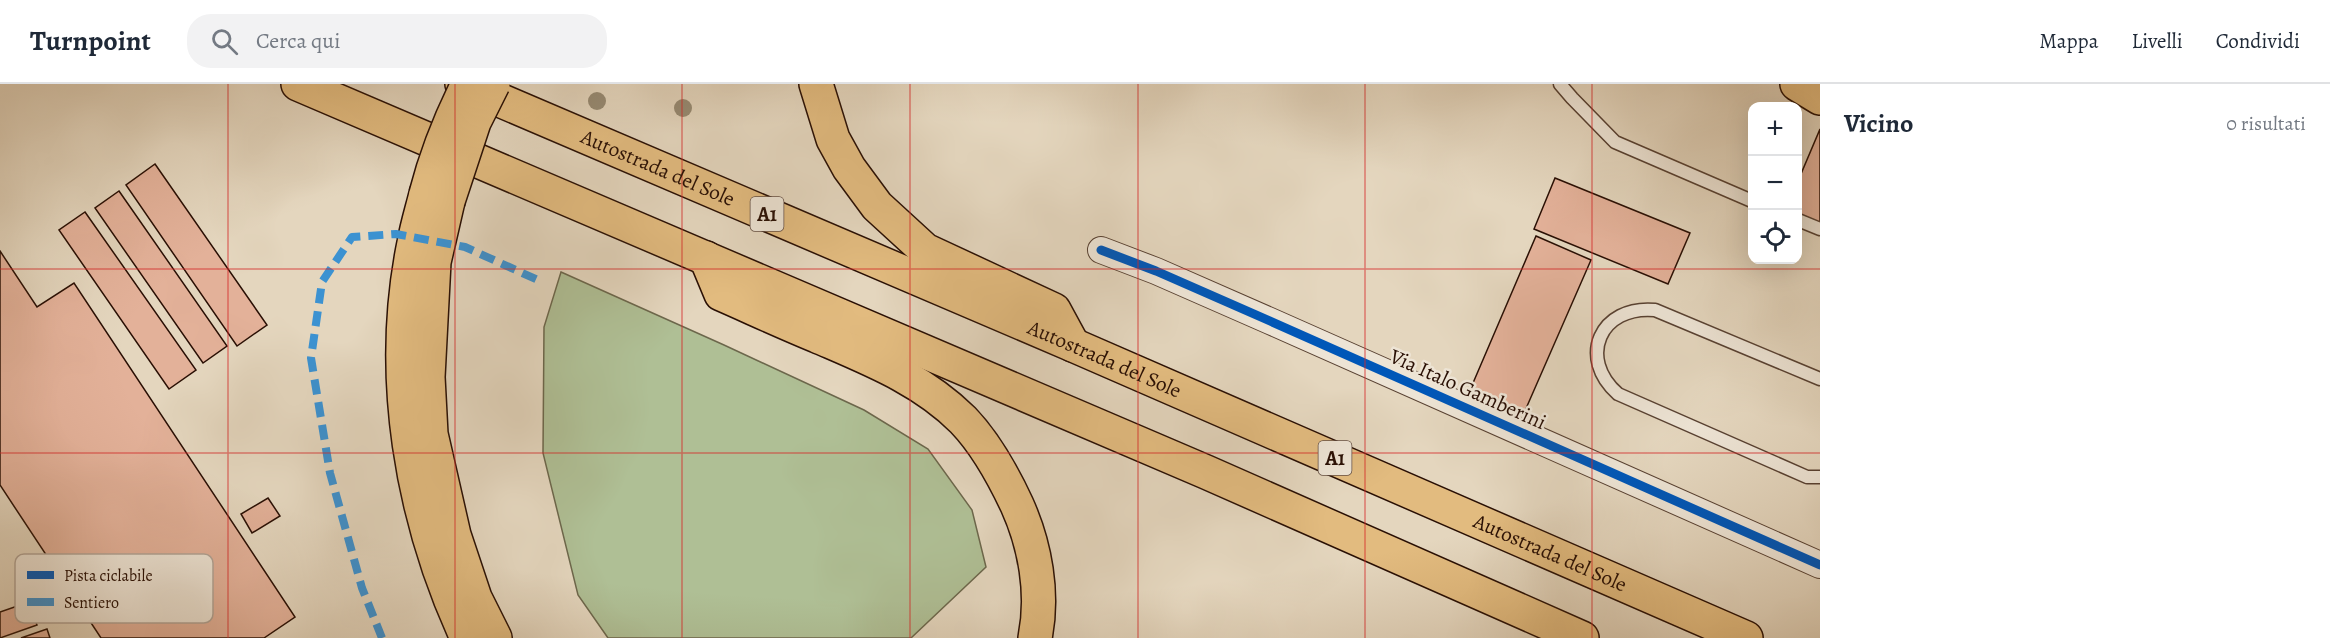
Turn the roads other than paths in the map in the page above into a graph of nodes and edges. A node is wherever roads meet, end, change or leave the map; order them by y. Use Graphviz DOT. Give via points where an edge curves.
graph roads {
  1 [pos="298,84"];
  2 [pos="462,84"];
  3 [pos="468,84"];
  4 [pos="493,84"];
  5 [pos="816,84"];
  6 [pos="1560,84"];
  7 [pos="1797,84"];
  8 [pos="1820,98"];
  9 [pos="437,197"];
  10 [pos="1748,199"];
  11 [pos="1802,222"];
  12 [pos="1820,229"];
  13 [pos="1101,250"];
  14 [pos="706,258"];
  15 [pos="1073,345"];
  16 [pos="1820,379"];
  17 [pos="1820,477"];
  18 [pos="1820,565"];
  19 [pos="467,638"];
  20 [pos="495,638"];
  21 [pos="1035,638"];
  22 [pos="1582,638"];
  23 [pos="1746,638"];
  1 -- 14 [label="highway"];
  2 -- 15 [label="highway, Autostrada del Sole / A1"];
  3 -- 9 [label="highway, bridge" via="436,158"];
  4 -- 9 [label="highway, bridge"];
  5 -- 15 [label="highway" via="832,139 877,206 925,250 1054,310"];
  6 -- 10 [label="lane" via="1615,142"];
  7 -- 8 [label="highway"];
  9 -- 19 [label="highway" via="413,243 403,367 407,426 430,541"];
  9 -- 20 [label="highway" via="428,377 431,434 454,535 475,598"];
  11 -- 12 [label="lane"];
  13 -- 18 [label="street, Via Italo Gamberini"];
  14 -- 21 [label="highway" via="721,294 912,379 965,422 1001,471 1028,529 1037,577 1039,621"];
  14 -- 22 [label="highway"];
  15 -- 23 [label="highway, Autostrada del Sole / A1"];
  16 -- 17 [label="lane" via="1654,310 1626,312 1613,319 1603,330 1596,358 1607,385 1618,394 1807,477"];
}
